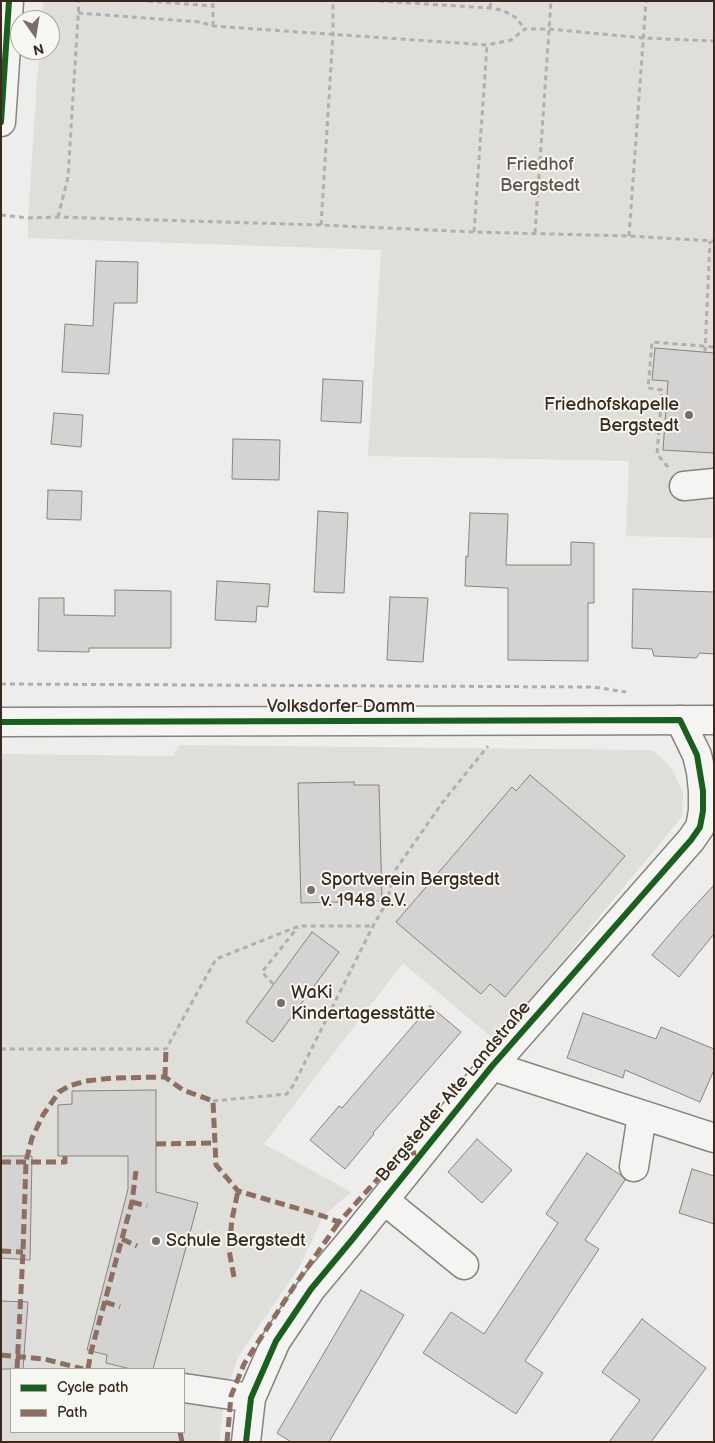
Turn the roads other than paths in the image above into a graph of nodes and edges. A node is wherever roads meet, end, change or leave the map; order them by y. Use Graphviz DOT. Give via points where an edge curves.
graph roads {
  1 [pos="10,1"];
  2 [pos="1,122"];
  3 [pos="714,483"];
  4 [pos="684,486"];
  5 [pos="680,720"];
  6 [pos="714,720"];
  7 [pos="1,722"];
  8 [pos="492,1066"];
  9 [pos="642,1115"];
  10 [pos="714,1138"];
  11 [pos="634,1167"];
  12 [pos="384,1200"];
  13 [pos="464,1266"];
  14 [pos="185,1392"];
  15 [pos="251,1398"];
  16 [pos="246,1442"];
  1 -- 2 [label="street"];
  3 -- 4 [label="street"];
  5 -- 6 [label="street, Volksdorfer Damm"];
  5 -- 7 [label="street, Volksdorfer Damm"];
  5 -- 8 [label="street, Bergstedter Alte Landstraße" via="697,755 701,772 703,811 700,826"];
  8 -- 9 [label="street"];
  8 -- 12 [label="street, Bergstedter Alte Landstraße"];
  9 -- 10 [label="street"];
  9 -- 11 [label="street"];
  12 -- 13 [label="street"];
  12 -- 15 [label="street, Bergstedter Alte Landstraße" via="311,1288 276,1341"];
  14 -- 15 [label="street"];
  15 -- 16 [label="street, Bergstedter Alte Landstraße"];
}
